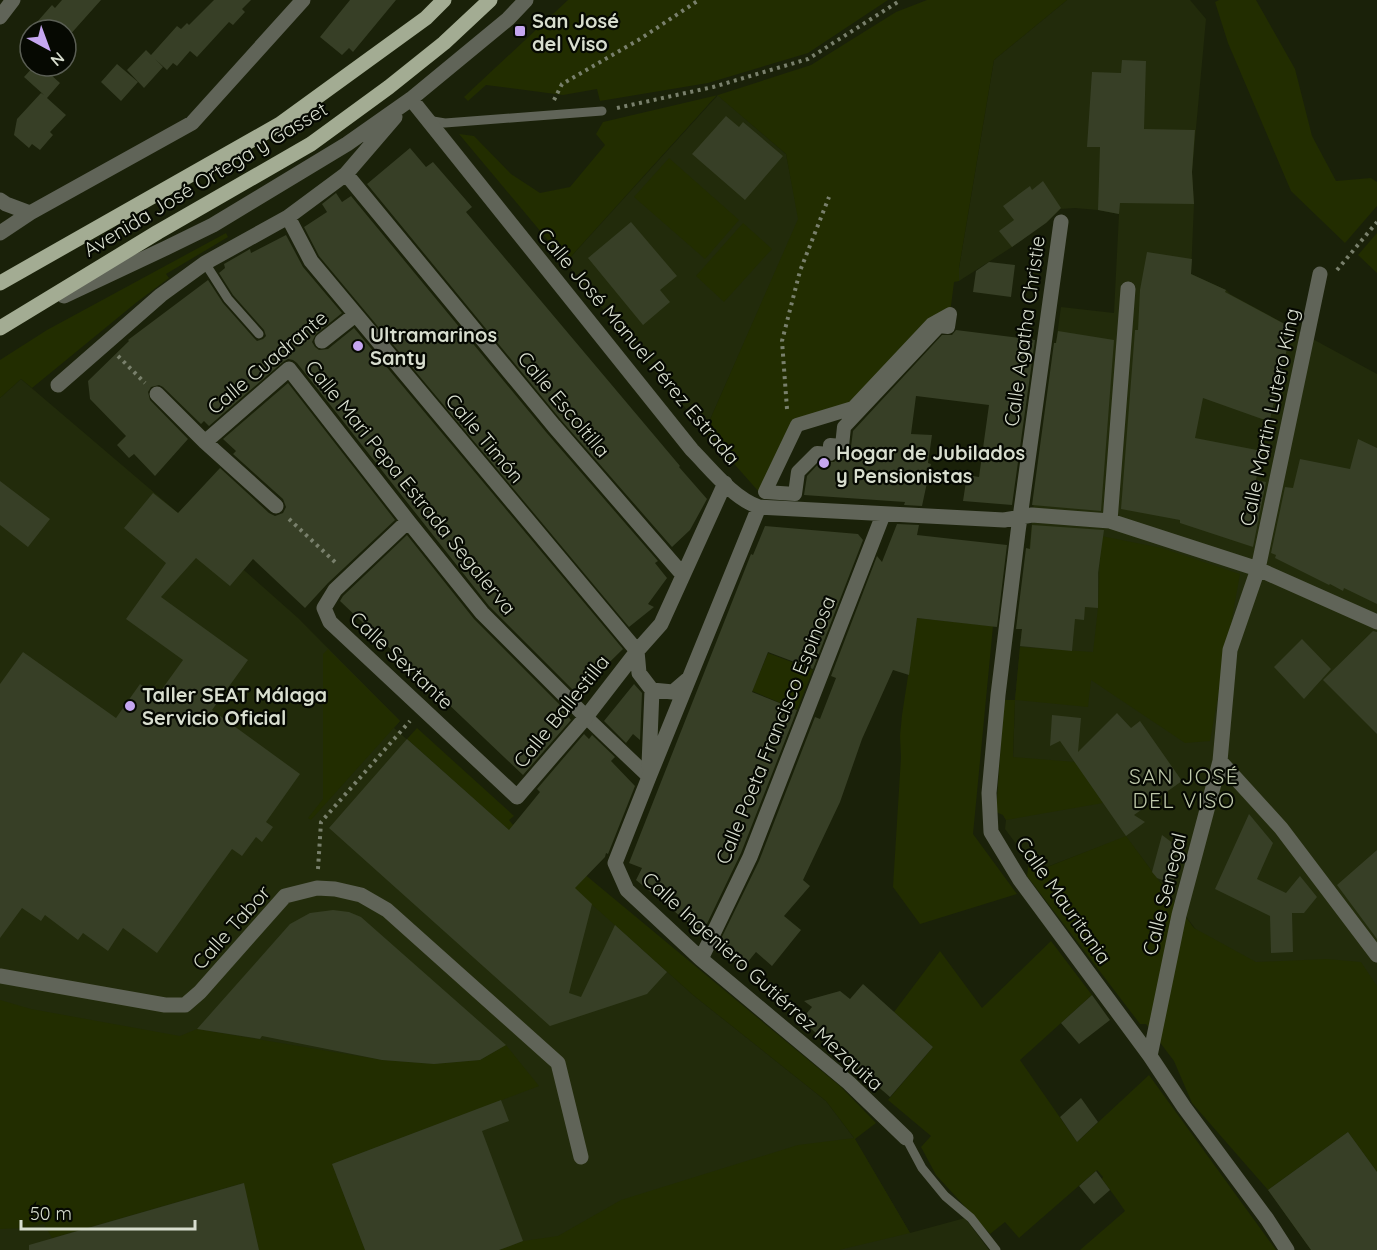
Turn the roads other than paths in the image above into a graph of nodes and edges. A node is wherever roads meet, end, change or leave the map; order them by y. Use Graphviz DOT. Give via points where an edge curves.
graph roads {
  1 [pos="13,0"];
  2 [pos="303,0"];
  3 [pos="444,0"];
  4 [pos="490,0"];
  5 [pos="526,0"];
  6 [pos="0,17"];
  7 [pos="411,99"];
  8 [pos="602,111"];
  9 [pos="427,120"];
  10 [pos="346,174"];
  11 [pos="0,200"];
  12 [pos="30,213"];
  13 [pos="288,218"];
  14 [pos="1061,222"];
  15 [pos="0,232"];
  16 [pos="205,262"];
  17 [pos="1320,274"];
  18 [pos="0,284"];
  19 [pos="1128,289"];
  20 [pos="356,315"];
  21 [pos="20,316"];
  22 [pos="0,328"];
  23 [pos="259,334"];
  24 [pos="322,341"];
  25 [pos="289,369"];
  26 [pos="58,385"];
  27 [pos="156,394"];
  28 [pos="205,441"];
  29 [pos="725,483"];
  30 [pos="765,492"];
  31 [pos="276,506"];
  32 [pos="759,507"];
  33 [pos="883,515"];
  34 [pos="1020,517"];
  35 [pos="408,521"];
  36 [pos="1110,521"];
  37 [pos="1258,569"];
  38 [pos="683,575"];
  39 [pos="1377,622"];
  40 [pos="638,651"];
  41 [pos="690,678"];
  42 [pos="652,690"];
  43 [pos="586,717"];
  44 [pos="1220,761"];
  45 [pos="648,777"];
  46 [pos="517,797"];
  47 [pos="1374,948"];
  48 [pos="701,959"];
  49 [pos="0,976"];
  50 [pos="1150,1056"];
  51 [pos="906,1138"];
  52 [pos="581,1157"];
  53 [pos="996,1250"];
  54 [pos="1287,1250"];
  1 -- 6 [label="street"];
  2 -- 12 [label="street" via="192,123"];
  3 -- 18 [label="main road, Avenida José Ortega y Gasset" via="426,18 280,124"];
  4 -- 21 [label="main road, Avenida José Ortega y Gasset" via="444,44 311,144"];
  5 -- 7 [label="street, Avenida José Ortega y Gasset"];
  7 -- 9 [label="street, Calle José Manuel Pérez Estrada"];
  7 -- 10 [label="street"];
  7 -- 21 [label="street, Avenida José Ortega y Gasset" via="347,144 213,225"];
  8 -- 9 [label="lane" via="445,123"];
  9 -- 29 [label="street, Calle José Manuel Pérez Estrada" via="692,450"];
  10 -- 13 [label="street"];
  10 -- 38 [label="street, Calle Escoltilla"];
  11 -- 12 [label="street"];
  12 -- 15 [label="street"];
  13 -- 16 [label="street"];
  13 -- 20 [label="street, Calle Timón" via="311,261"];
  14 -- 34 [label="street, Calle Agatha Christie"];
  16 -- 23 [label="lane" via="228,299"];
  16 -- 26 [label="street"];
  17 -- 37 [label="street, Calle Martin Lutero King"];
  19 -- 36 [label="street"];
  20 -- 24 [label="street, Calle Cuadrante"];
  20 -- 40 [label="street, Calle Timón"];
  21 -- 22 [label="main road, Avenida José Ortega y Gasset"];
  25 -- 28 [label="street, Calle Cuadrante"];
  25 -- 35 [label="street, Calle Mari Pepa Estrada Segalerva"];
  27 -- 28 [label="street, Calle Cuadrante"];
  28 -- 31 [label="street, Calle Cuadrante"];
  29 -- 32 [label="street, Calle José Manuel Pérez Estrada" via="747,503"];
  29 -- 38 [label="street"];
  30 -- 30 [label="street" via="797,425 853,408 932,324 950,314 948,327 939,326 844,427 842,446 830,445 830,454 817,453 798,472 795,494"];
  32 -- 33 [label="street, Calle José Manuel Pérez Estrada"];
  32 -- 41 [label="street, Calle Ingeniero Gutiérrez Mezquita"];
  33 -- 34 [label="street, Calle José Manuel Pérez Estrada" via="1004,520"];
  33 -- 48 [label="street, Calle Poeta Francisco Espinosa" via="750,857"];
  34 -- 36 [label="street, Calle José Manuel Pérez Estrada"];
  34 -- 50 [label="street, Calle Mauritania" via="998,695 989,793 991,832 1020,880"];
  35 -- 43 [label="street, Calle Mari Pepa Estrada Segalerva" via="482,613"];
  35 -- 46 [label="street, Calle Sextante" via="335,590 324,608 330,622"];
  36 -- 37 [label="street, Calle José Manuel Pérez Estrada"];
  37 -- 39 [label="street, Calle José Manuel Pérez Estrada"];
  37 -- 44 [label="street, Calle Senegal" via="1230,650"];
  38 -- 40 [label="street" via="661,624"];
  40 -- 42 [label="street" via="639,673"];
  40 -- 43 [label="street, Calle Ballestilla"];
  41 -- 42 [label="street" via="673,692"];
  41 -- 45 [label="street, Calle Ingeniero Gutiérrez Mezquita"];
  42 -- 45 [label="street, Calle Ingeniero Gutiérrez Mezquita"];
  43 -- 45 [label="street, Calle Mari Pepa Estrada Segalerva"];
  43 -- 46 [label="street, Calle Ballestilla"];
  44 -- 47 [label="street" via="1281,828"];
  44 -- 50 [label="street, Calle Senegal" via="1179,915"];
  45 -- 48 [label="street, Calle Ingeniero Gutiérrez Mezquita" via="615,863 627,890"];
  48 -- 51 [label="street, Calle Ingeniero Gutiérrez Mezquita" via="849,1083"];
  49 -- 52 [label="street, Calle Tabor" via="165,1005 185,1005 201,992 285,896 317,888 361,895 387,910 558,1063"];
  50 -- 54 [label="street, Calle Mauritania"];
  51 -- 53 [label="lane" via="922,1168"];
}
